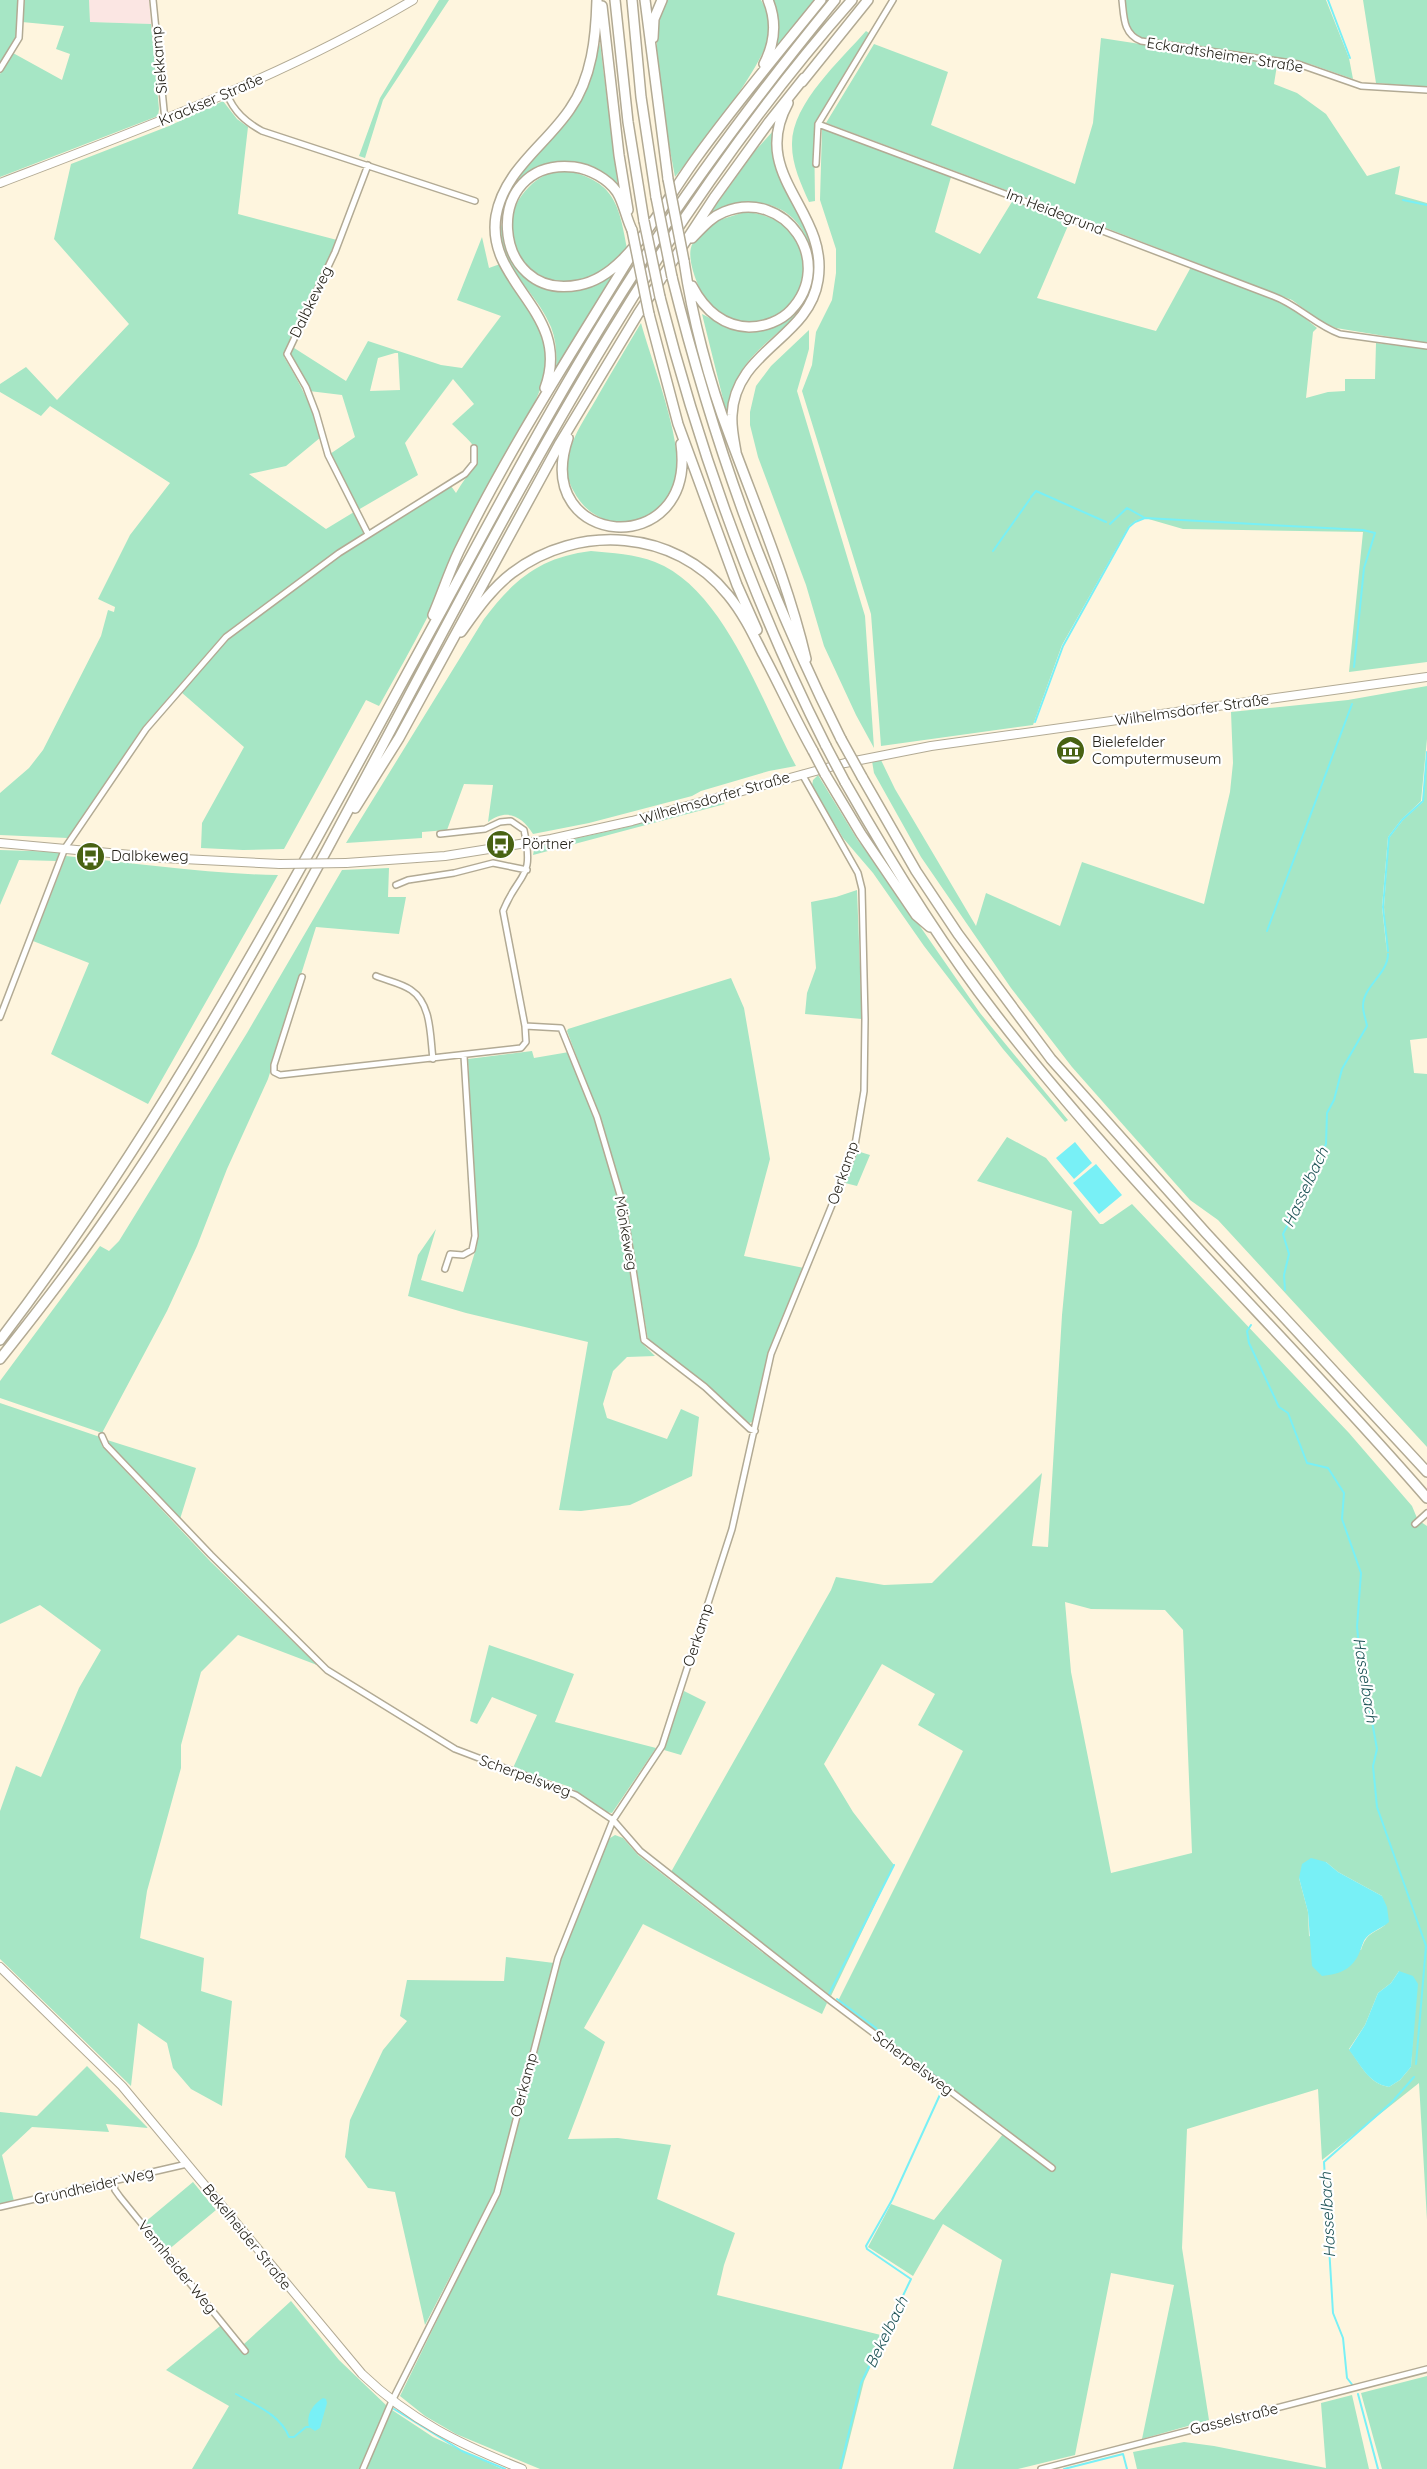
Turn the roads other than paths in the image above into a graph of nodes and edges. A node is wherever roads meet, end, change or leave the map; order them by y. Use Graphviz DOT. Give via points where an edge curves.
graph roads {
  1 [pos="21,0"];
  2 [pos="153,0"];
  3 [pos="414,0"];
  4 [pos="599,0"];
  5 [pos="615,0"];
  6 [pos="632,0"];
  7 [pos="645,0"];
  8 [pos="662,0"];
  9 [pos="768,0"];
  10 [pos="821,0"];
  11 [pos="835,0"];
  12 [pos="852,0"];
  13 [pos="868,0"];
  14 [pos="893,0"];
  15 [pos="1122,0"];
  16 [pos="651,55"];
  17 [pos="0,69"];
  18 [pos="804,78"];
  19 [pos="1427,90"];
  20 [pos="746,92"];
  21 [pos="226,94"];
  22 [pos="165,120"];
  23 [pos="818,124"];
  24 [pos="816,164"];
  25 [pos="368,165"];
  26 [pos="0,183"];
  27 [pos="475,201"];
  28 [pos="649,220"];
  29 [pos="632,230"];
  30 [pos="686,273"];
  31 [pos="669,274"];
  32 [pos="1427,346"];
  33 [pos="536,409"];
  34 [pos="574,422"];
  35 [pos="678,424"];
  36 [pos="474,447"];
  37 [pos="736,452"];
  38 [pos="368,534"];
  39 [pos="416,656"];
  40 [pos="770,665"];
  41 [pos="436,668"];
  42 [pos="1427,677"];
  43 [pos="812,681"];
  44 [pos="802,774"];
  45 [pos="337,831"];
  46 [pos="440,834"];
  47 [pos="0,843"];
  48 [pos="527,844"];
  49 [pos="65,848"];
  50 [pos="527,870"];
  51 [pos="396,885"];
  52 [pos="940,937"];
  53 [pos="376,976"];
  54 [pos="303,977"];
  55 [pos="0,1017"];
  56 [pos="525,1026"];
  57 [pos="464,1056"];
  58 [pos="433,1059"];
  59 [pos="445,1269"];
  60 [pos="0,1340"];
  61 [pos="0,1359"];
  62 [pos="755,1431"];
  63 [pos="102,1436"];
  64 [pos="1427,1472"];
  65 [pos="1427,1498"];
  66 [pos="1427,1513"];
  67 [pos="1416,1522"];
  68 [pos="612,1820"];
  69 [pos="0,1967"];
  70 [pos="187,2164"];
  71 [pos="1052,2168"];
  72 [pos="113,2182"];
  73 [pos="0,2206"];
  74 [pos="245,2351"];
  75 [pos="1427,2369"];
  76 [pos="392,2401"];
  77 [pos="363,2469"];
  78 [pos="522,2469"];
  79 [pos="1041,2469"];
  1 -- 17 [label="street" via="19,38"];
  2 -- 22 [label="street, Siekkamp"];
  3 -- 21 [label="street, Krackser Straße" via="318,52"];
  4 -- 29 [label="highway"];
  4 -- 33 [label="highway" via="592,50 579,95 562,120 516,170 496,217 503,262 537,312 550,345 548,381"];
  5 -- 28 [label="highway" via="628,122"];
  6 -- 31 [label="highway, bridge" via="641,97"];
  7 -- 16 [label="highway"];
  8 -- 16 [label="highway" via="654,19"];
  9 -- 20 [label="highway" via="774,20 772,42"];
  10 -- 20 [label="highway"];
  11 -- 39 [label="highway" via="730,134 633,275 526,455"];
  12 -- 45 [label="highway" via="723,165 631,301 536,461"];
  13 -- 18 [label="highway"];
  14 -- 23 [label="street"];
  15 -- 19 [label="street, Eckardtsheimer Straße" via="1125,27 1141,41 1298,64 1361,86"];
  16 -- 30 [label="highway, bridge"];
  18 -- 31 [label="highway" via="721,188"];
  18 -- 37 [label="highway" via="785,109 776,142 782,174 815,235 819,279 806,311 756,360 740,382 732,416"];
  20 -- 28 [label="highway"];
  21 -- 22 [label="street, Krackser Straße"];
  21 -- 25 [label="street" via="234,109 262,131"];
  22 -- 26 [label="street, Krackser Straße"];
  23 -- 24 [label="street"];
  23 -- 32 [label="street, Im Heidegrund" via="1287,301 1340,334"];
  25 -- 27 [label="street"];
  25 -- 38 [label="street, Dalbkeweg" via="335,252 286,354 306,387 328,455"];
  28 -- 29 [label="highway" via="633,248 610,271 587,283 569,286 542,281 522,266 510,249 506,223 520,188 537,173 561,166 590,171 608,183 616,192"];
  28 -- 33 [label="highway"];
  28 -- 52 [label="highway, bridge" via="660,297 683,386 720,502 765,615 845,782"];
  29 -- 35 [label="highway, bridge"];
  30 -- 31 [label="highway" via="710,312 730,324 752,327 785,316 801,298 806,285 807,258 801,237 786,220 769,211 748,207 726,211 705,224"];
  30 -- 37 [label="highway" via="709,368"];
  31 -- 34 [label="highway"];
  31 -- 43 [label="highway" via="728,474 759,559"];
  33 -- 39 [label="highway" via="459,551"];
  34 -- 35 [label="highway" via="561,466 565,490 584,516 618,529 642,525 670,504 681,480"];
  34 -- 41 [label="highway"];
  35 -- 40 [label="highway"];
  36 -- 38 [label="street" via="474,463 465,474"];
  37 -- 43 [label="highway" via="782,577"];
  38 -- 49 [label="street" via="226,637 146,729"];
  39 -- 60 [label="highway" via="230,995 126,1161"];
  40 -- 41 [label="highway" via="729,596 700,568 655,546 604,539 549,551 510,574 480,606"];
  40 -- 52 [label="highway, bridge" via="861,834 916,915"];
  41 -- 45 [label="highway" via="378,774"];
  42 -- 44 [label="street, Wilhelmsdorfer Straße" via="931,746"];
  43 -- 64 [label="highway, bridge" via="916,870 958,934 1051,1059"];
  44 -- 48 [label="street, Wilhelmsdorfer Straße" via="632,821"];
  44 -- 62 [label="street, Oerkamp" via="858,873 862,889 864,1091 854,1151 771,1354"];
  45 -- 61 [label="highway" via="178,1108 103,1223"];
  46 -- 48 [label="street" via="484,829 511,821 524,830"];
  47 -- 49 [label="street, Wilhelmsdorfer Straße"];
  48 -- 49 [label="street, Wilhelmsdorfer Straße, bridge" via="445,856 280,864 183,860"];
  48 -- 50 [label="street"];
  49 -- 55 [label="street"];
  50 -- 51 [label="street" via="493,863"];
  50 -- 56 [label="street" via="503,911"];
  52 -- 65 [label="highway" via="995,1014 1084,1123"];
  53 -- 58 [label="street" via="403,985 419,997 428,1017"];
  54 -- 58 [label="street" via="274,1072 280,1075"];
  56 -- 57 [label="street" via="526,1042 520,1048"];
  56 -- 62 [label="street, Mönkeweg" via="561,1028 585,1085 623,1205 644,1340 705,1386"];
  57 -- 58 [label="street"];
  57 -- 59 [label="street" via="475,1236 472,1250 463,1255 450,1254"];
  62 -- 68 [label="street, Oerkamp" via="731,1533 662,1746"];
  63 -- 68 [label="street, Scherpelsweg" via="106,1445 203,1547 327,1671 455,1749 570,1791"];
  66 -- 67 [label="street"];
  68 -- 71 [label="street, Scherpelsweg" via="640,1851"];
  68 -- 76 [label="street, Oerkamp" via="558,1958 497,2193"];
  69 -- 70 [label="street, Bekelheider Straße" via="116,2080"];
  70 -- 72 [label="street, Grundheider Weg"];
  70 -- 76 [label="street, Bekelheider Straße" via="343,2354"];
  72 -- 73 [label="street, Grundheider Weg"];
  72 -- 74 [label="street, Vennheider Weg" via="114,2190"];
  75 -- 79 [label="street, Gasselstraße"];
  76 -- 77 [label="street, Oerkamp"];
  76 -- 78 [label="street, Bekelheider Straße" via="454,2441"];
}
